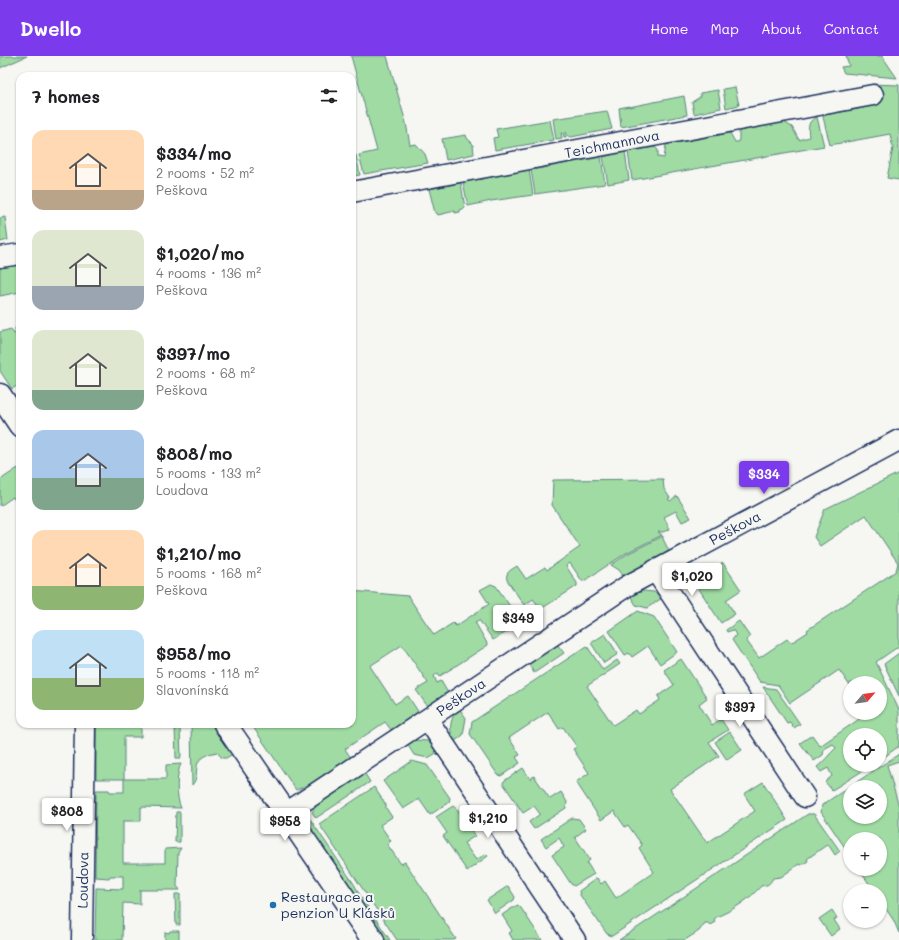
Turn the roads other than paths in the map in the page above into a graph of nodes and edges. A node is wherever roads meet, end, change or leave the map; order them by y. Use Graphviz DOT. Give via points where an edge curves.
graph roads {
  1 [pos="873,95"];
  2 [pos="356,191"];
  3 [pos="16,255"];
  4 [pos="0,258"];
  5 [pos="0,396"];
  6 [pos="16,419"];
  7 [pos="899,440"];
  8 [pos="655,570"];
  9 [pos="428,720"];
  10 [pos="84,728"];
  11 [pos="228,728"];
  12 [pos="805,796"];
  13 [pos="286,813"];
  14 [pos="82,940"];
  15 [pos="373,940"];
  16 [pos="575,940"];
  1 -- 2 [label="street, Teichmannova"];
  3 -- 4 [label="street"];
  5 -- 6 [label="main road"];
  7 -- 8 [label="street, Peškova"];
  8 -- 9 [label="street, Peškova" via="627,586"];
  8 -- 12 [label="street"];
  9 -- 13 [label="street, Peškova"];
  9 -- 16 [label="street, Peškova"];
  10 -- 14 [label="street, Loudova"];
  11 -- 13 [label="main road"];
  13 -- 15 [label="main road"];
}
